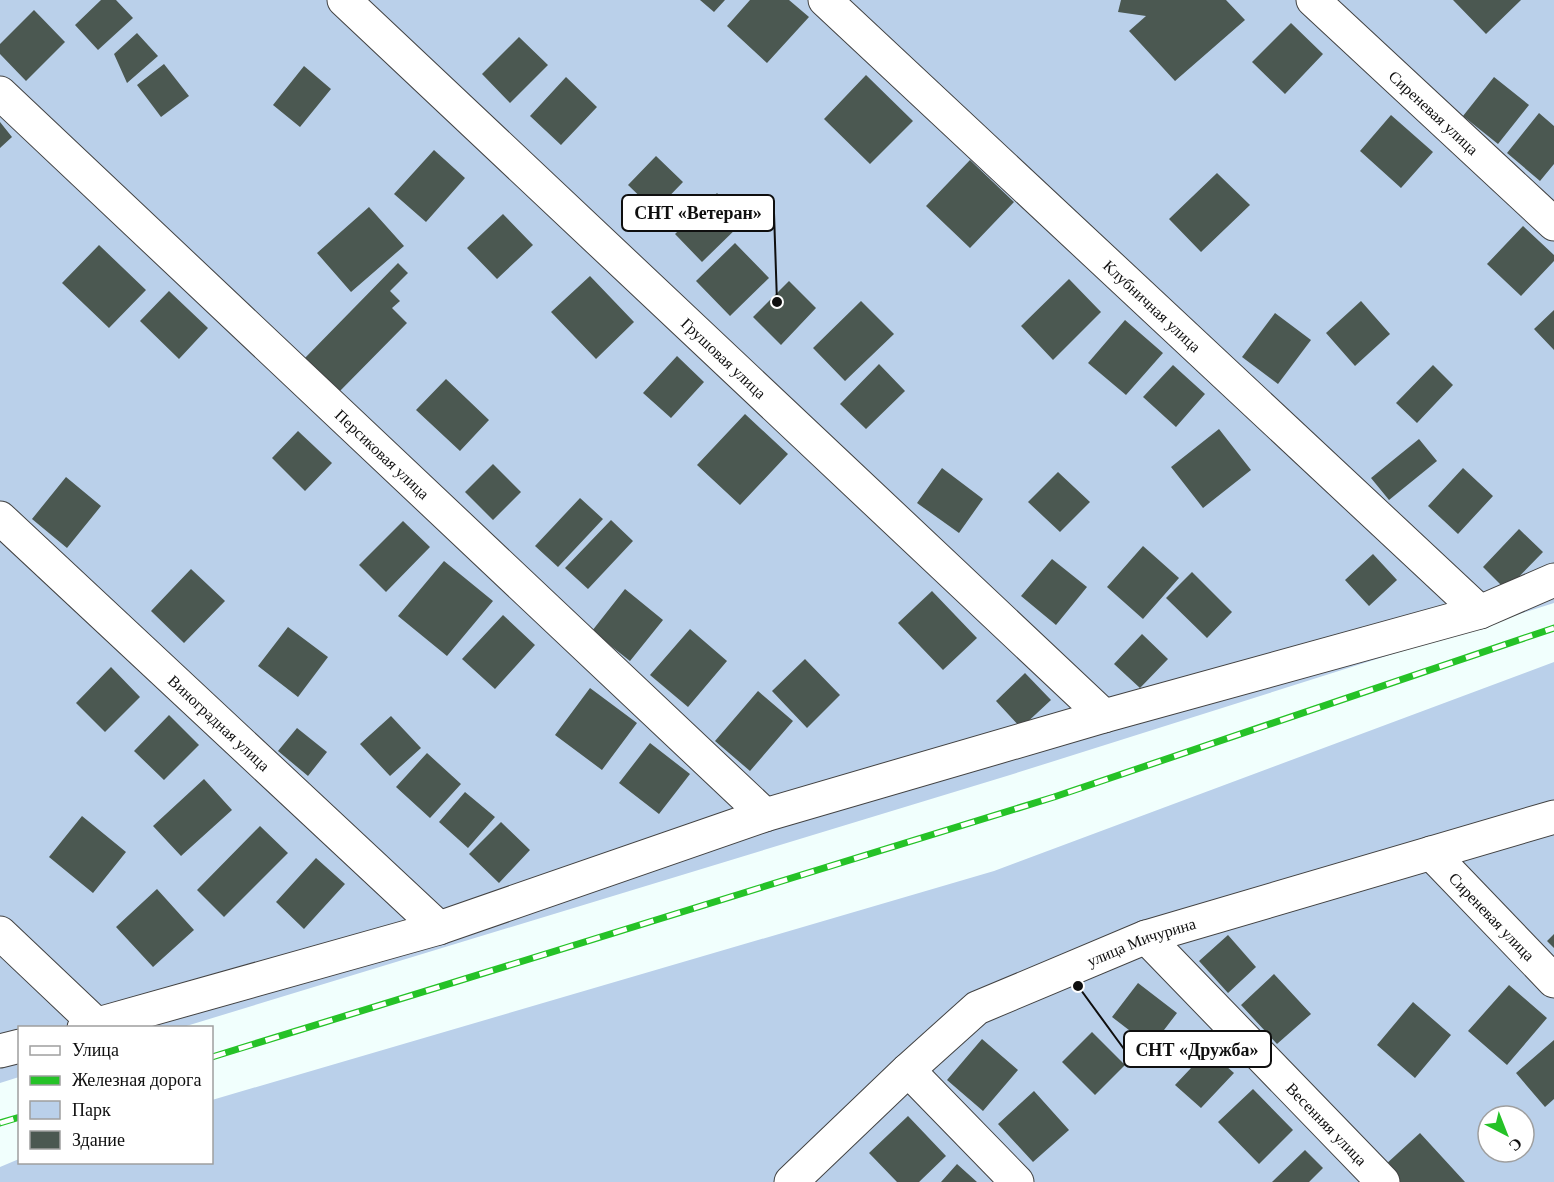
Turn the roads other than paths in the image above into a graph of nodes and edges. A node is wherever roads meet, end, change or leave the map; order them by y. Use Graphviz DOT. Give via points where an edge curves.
graph roads {
  1 [pos="344,0"];
  2 [pos="825,0"];
  3 [pos="1313,0"];
  4 [pos="0,93"];
  5 [pos="1554,225"];
  6 [pos="0,518"];
  7 [pos="1554,580"];
  8 [pos="1480,612"];
  9 [pos="1104,716"];
  10 [pos="765,815"];
  11 [pos="1554,816"];
  12 [pos="1431,853"];
  13 [pos="439,928"];
  14 [pos="0,933"];
  15 [pos="1146,937"];
  16 [pos="1554,981"];
  17 [pos="90,1026"];
  18 [pos="18,1046"];
  19 [pos="0,1051"];
  20 [pos="908,1070"];
  21 [pos="791,1182"];
  22 [pos="1017,1182"];
  23 [pos="1383,1182"];
  1 -- 9 [label="street, Грушовая улица"];
  2 -- 8 [label="street, Клубничная улица"];
  3 -- 5 [label="street, Сиреневая улица"];
  4 -- 10 [label="street, Персиковая улица"];
  6 -- 13 [label="street, Виноградная улица"];
  7 -- 8 [label="street"];
  8 -- 9 [label="street"];
  9 -- 10 [label="street"];
  10 -- 13 [label="street"];
  11 -- 12 [label="street, улица Мичурина"];
  12 -- 15 [label="street, улица Мичурина"];
  12 -- 16 [label="street, Сиреневая улица"];
  13 -- 17 [label="street"];
  14 -- 17 [label="street"];
  15 -- 20 [label="street, улица Мичурина" via="977,1008"];
  15 -- 23 [label="street, Весенняя улица"];
  18 -- 19 [label="street"];
  20 -- 21 [label="street, улица Мичурина"];
  20 -- 22 [label="street"];
}
